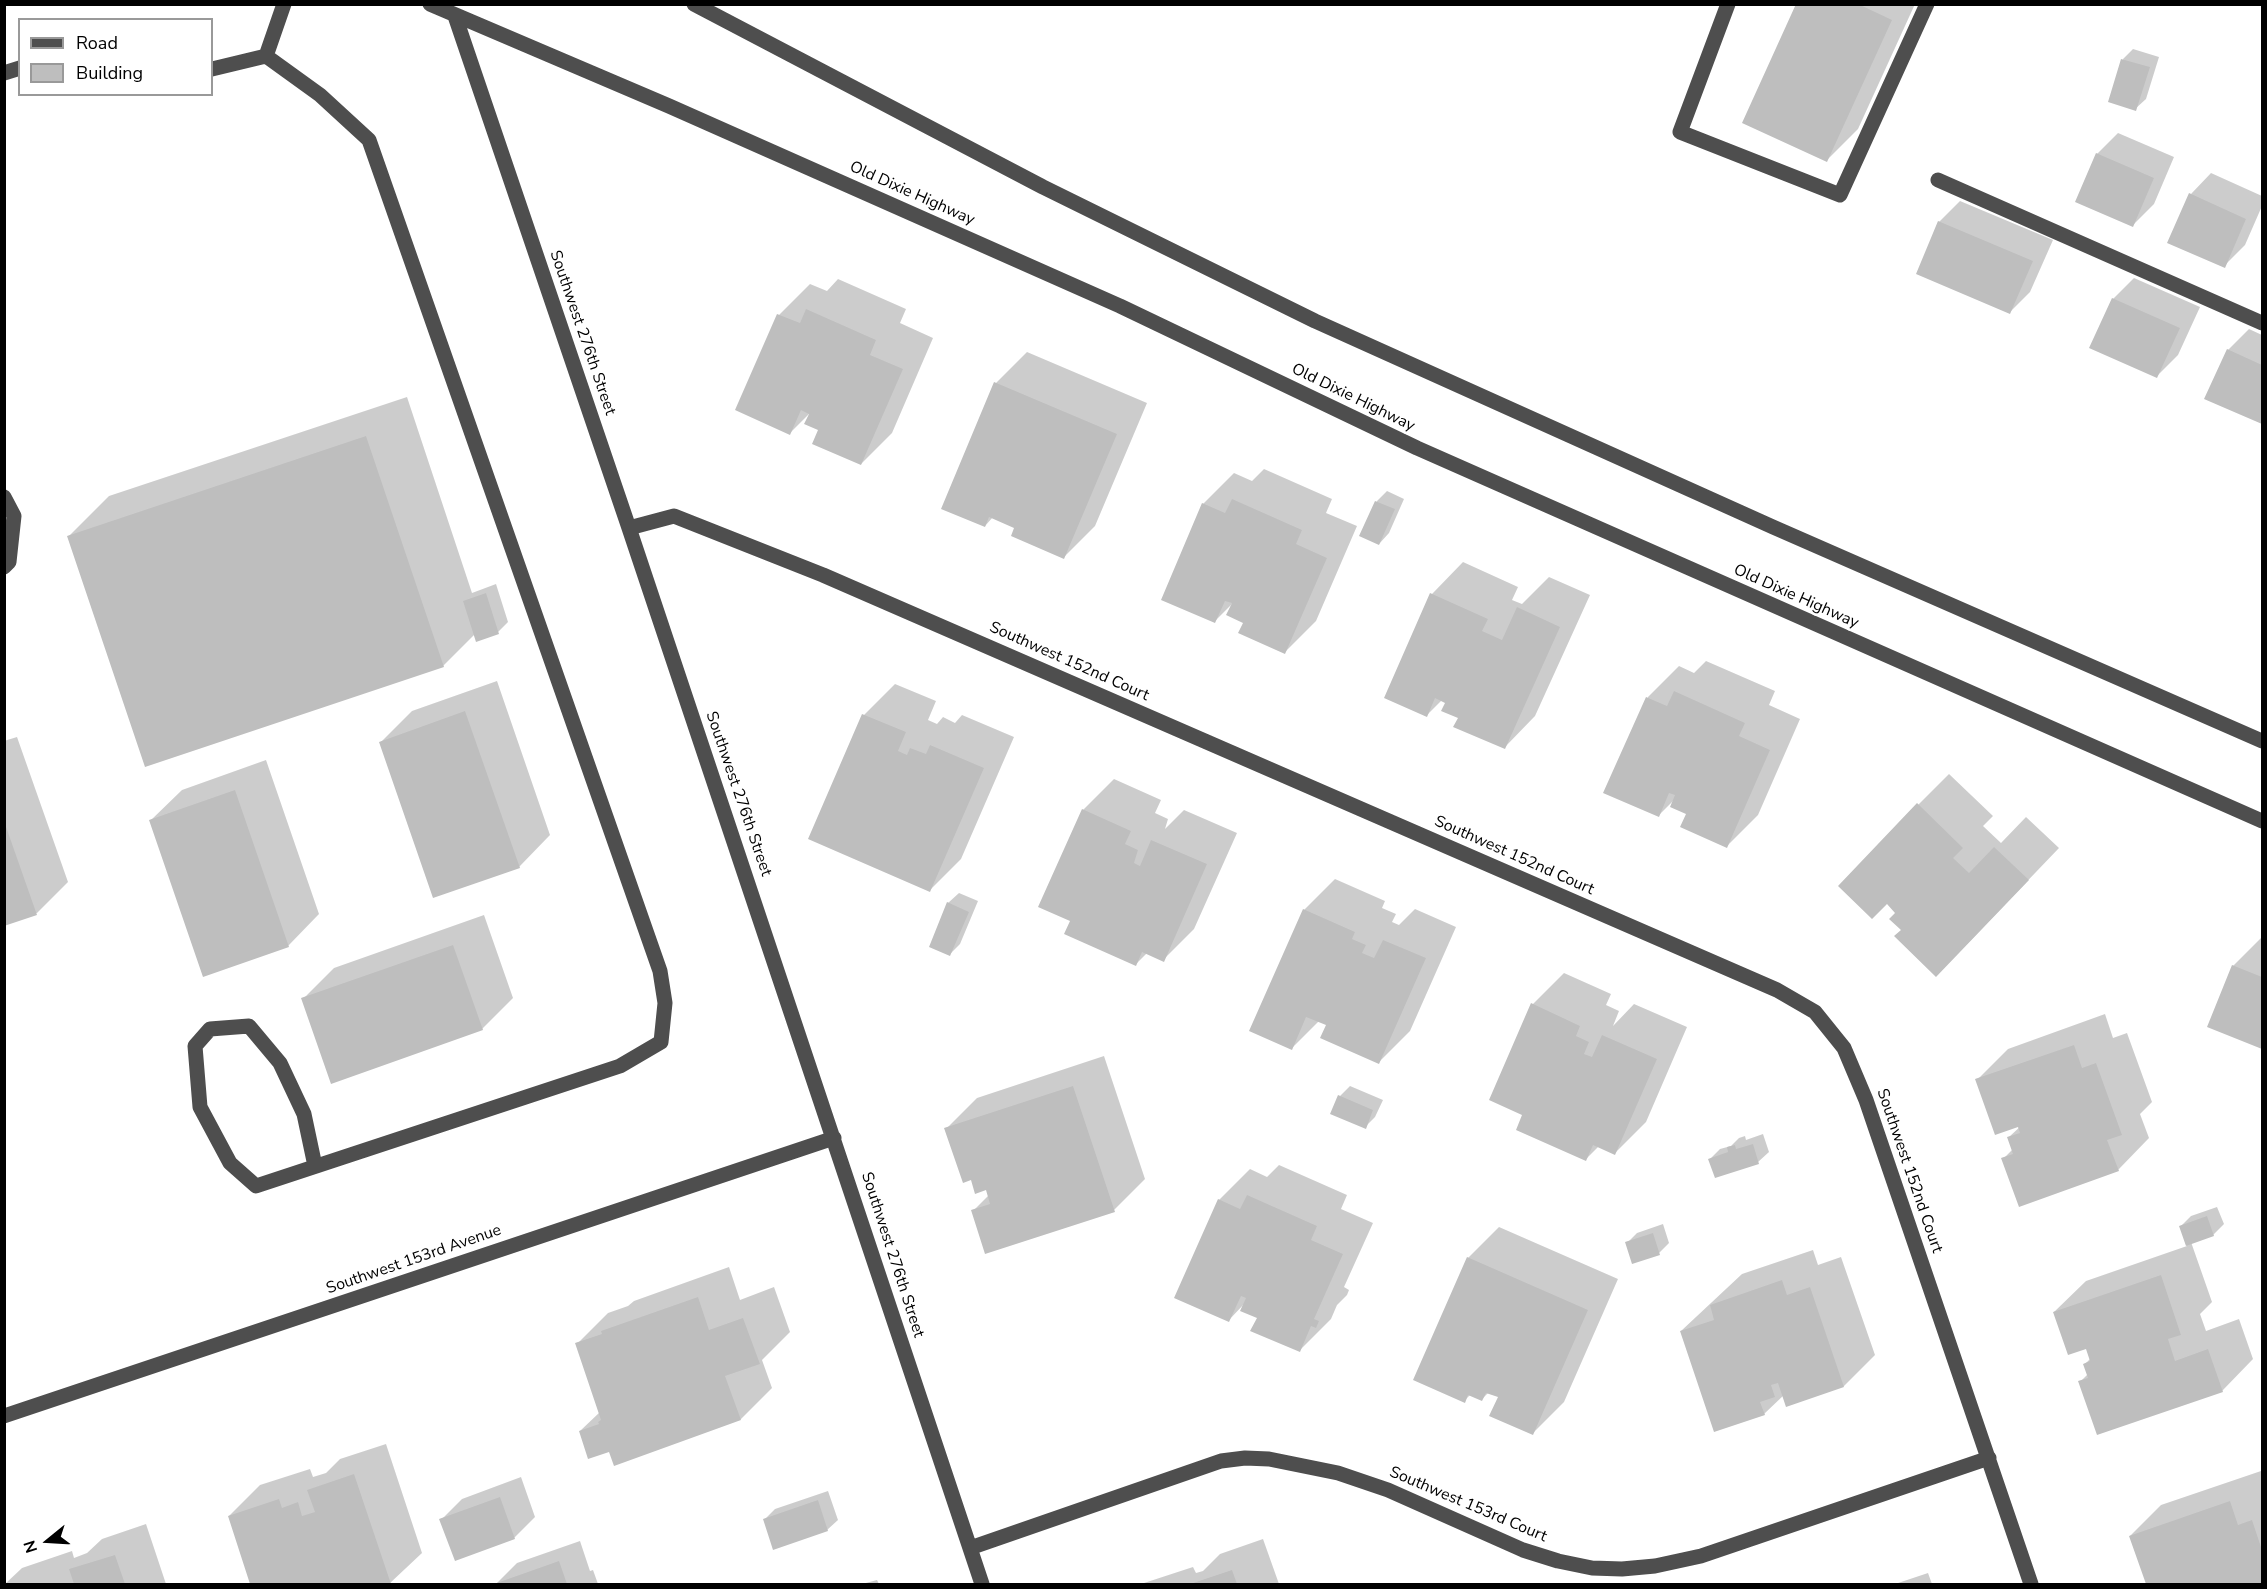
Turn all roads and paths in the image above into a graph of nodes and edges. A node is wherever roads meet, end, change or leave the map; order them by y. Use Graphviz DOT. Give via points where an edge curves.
graph roads {
  1 [pos="284,4"];
  2 [pos="430,4"];
  3 [pos="694,4"];
  4 [pos="1728,4"];
  5 [pos="1927,4"];
  6 [pos="455,16"];
  7 [pos="266,56"];
  8 [pos="213,69"];
  9 [pos="1938,180"];
  10 [pos="2262,323"];
  11 [pos="4,497"];
  12 [pos="629,528"];
  13 [pos="4,567"];
  14 [pos="2262,741"];
  15 [pos="2262,821"];
  16 [pos="834,1138"];
  17 [pos="315,1166"];
  18 [pos="4,1416"];
  19 [pos="1989,1458"];
  20 [pos="970,1548"];
  21 [pos="982,1584"];
  22 [pos="2031,1584"];
  1 -- 7 [label="street"];
  2 -- 6 [label="street, Old Dixie Highway"];
  3 -- 14 [label="street" via="1043,187 1315,321"];
  4 -- 5 [label="street" via="1680,132 1840,195"];
  6 -- 12 [label="street, Southwest 276th Street"];
  6 -- 15 [label="street, Old Dixie Highway" via="1035,268 1417,448"];
  7 -- 8 [label="street"];
  7 -- 17 [label="street" via="320,95 369,140 660,971 664,1003 661,1042 620,1066"];
  9 -- 10 [label="street"];
  11 -- 13 [label="street" via="14,516 9,562"];
  12 -- 16 [label="street, Southwest 276th Street"];
  12 -- 19 [label="street, Southwest 152nd Court" via="674,516 823,574 1777,990 1815,1012 1844,1048 1866,1100"];
  16 -- 18 [label="street, Southwest 153rd Avenue"];
  16 -- 20 [label="street, Southwest 276th Street"];
  17 -- 17 [label="street" via="303,1114 280,1063 249,1026 210,1029 195,1046 200,1107 230,1163 256,1186"];
  19 -- 20 [label="street, Southwest 153rd Court" via="1701,1556 1622,1569 1592,1568 1523,1551 1338,1473 1245,1458 1221,1461"];
  19 -- 22 [label="street, Southwest 152nd Court"];
  20 -- 21 [label="street, Southwest 276th Street"];
}
